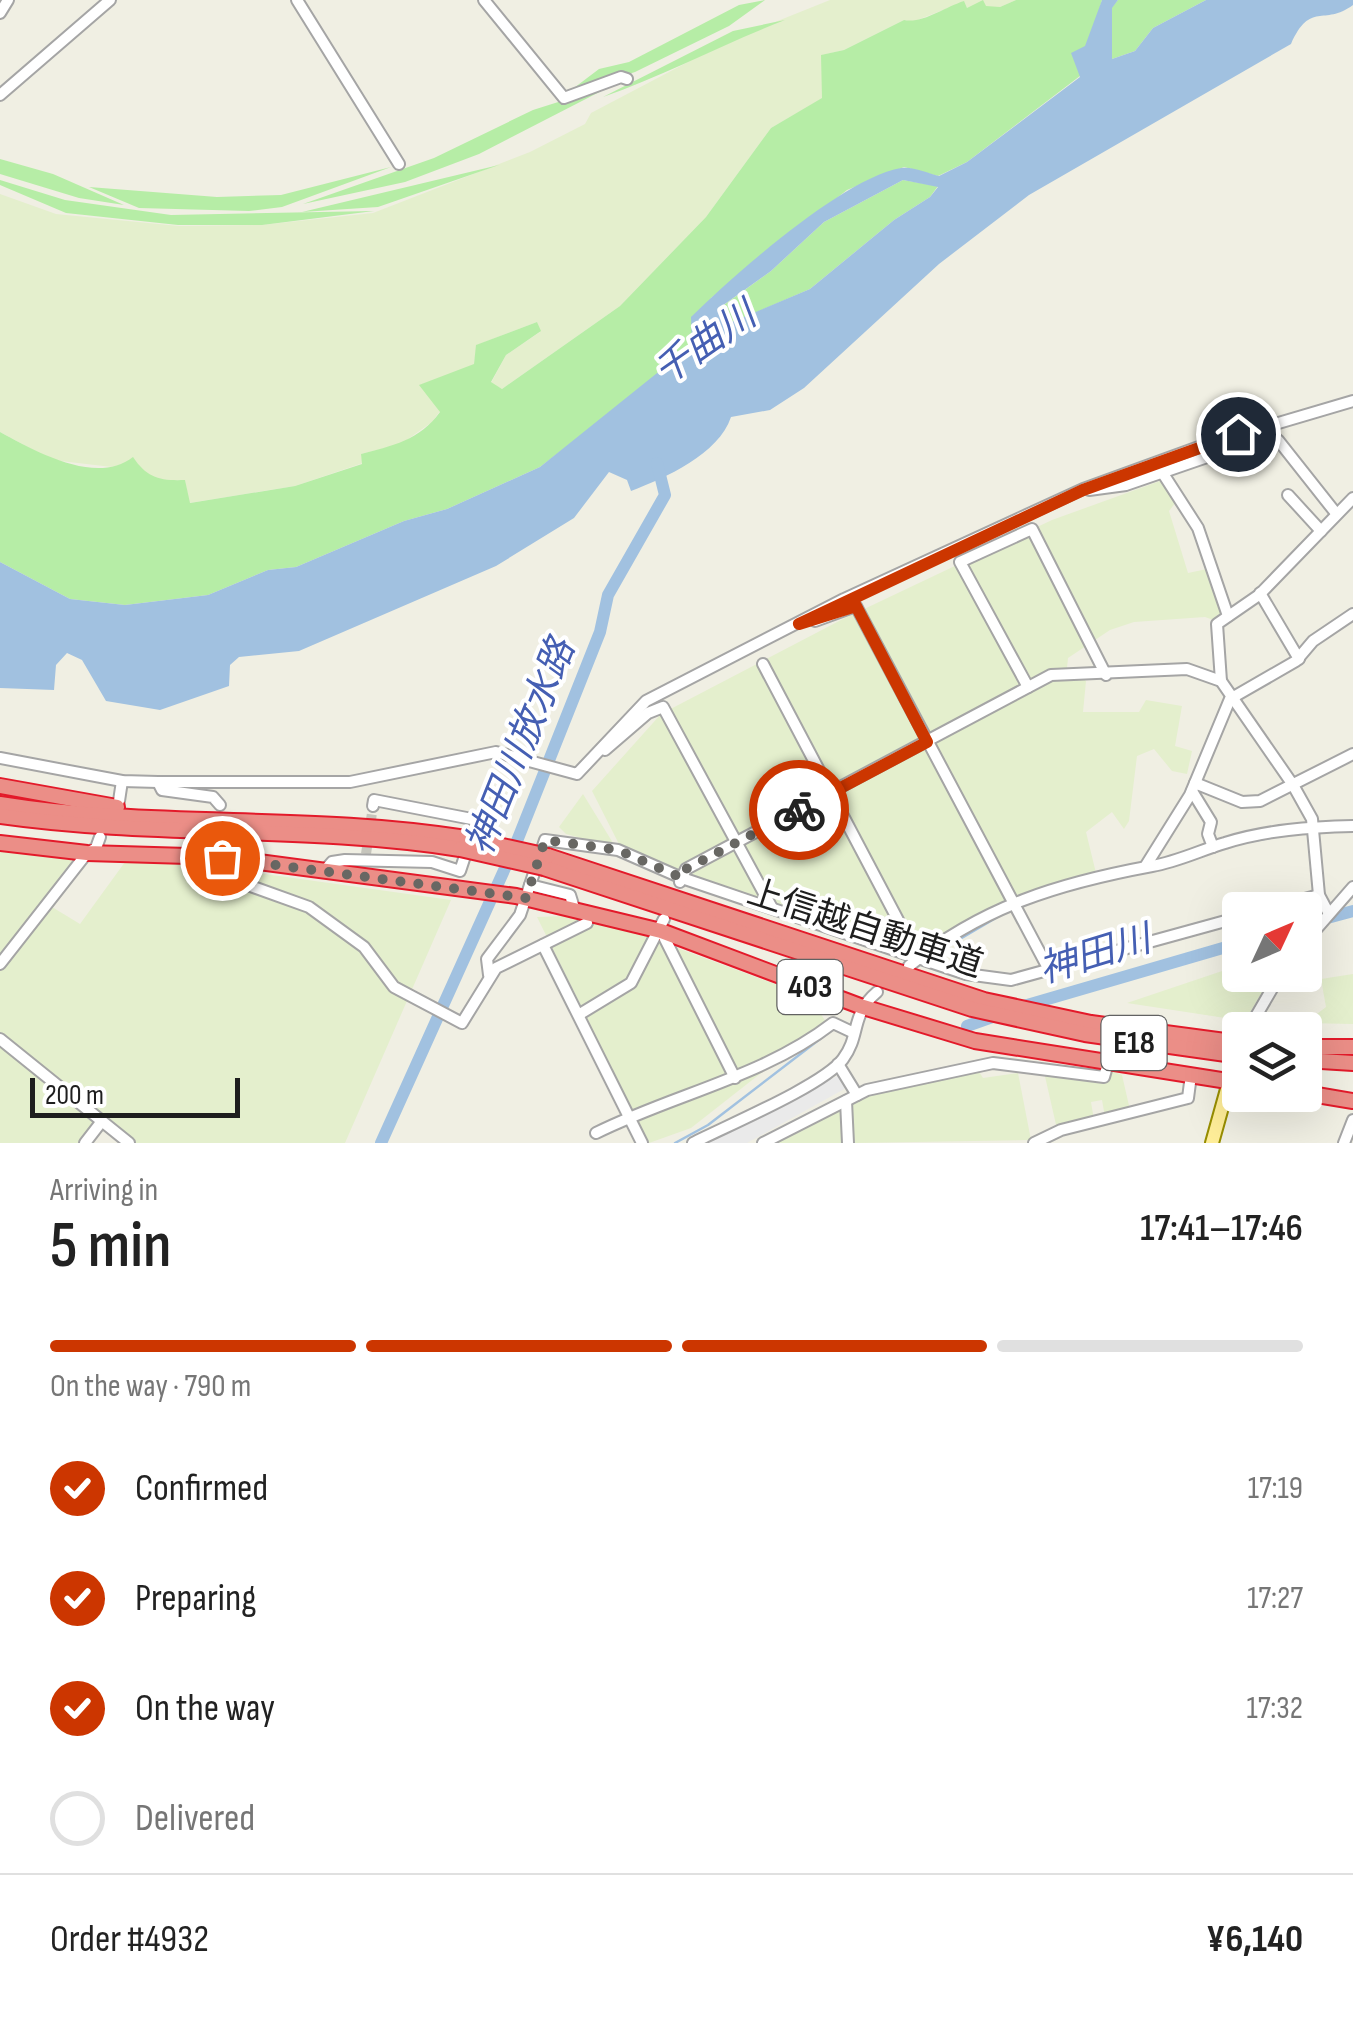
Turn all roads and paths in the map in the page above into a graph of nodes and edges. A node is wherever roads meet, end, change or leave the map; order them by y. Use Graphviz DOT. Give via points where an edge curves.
graph roads {
  1 [pos="8,0"];
  2 [pos="110,0"];
  3 [pos="298,0"];
  4 [pos="484,0"];
  5 [pos="0,13"];
  6 [pos="627,80"];
  7 [pos="0,95"];
  8 [pos="399,164"];
  9 [pos="1353,401"];
  10 [pos="1162,472"];
  11 [pos="1083,490"];
  12 [pos="1288,495"];
  13 [pos="1353,498"];
  14 [pos="1335,512"];
  15 [pos="1321,531"];
  16 [pos="1260,593"];
  17 [pos="1353,614"];
  18 [pos="1228,616"];
  19 [pos="799,624"];
  20 [pos="1298,659"];
  21 [pos="763,664"];
  22 [pos="1106,675"];
  23 [pos="1222,680"];
  24 [pos="1028,688"];
  25 [pos="1232,697"];
  26 [pos="927,742"];
  27 [pos="600,752"];
  28 [pos="1353,754"];
  29 [pos="0,758"];
  30 [pos="122,780"];
  31 [pos="158,782"];
  32 [pos="1294,785"];
  33 [pos="0,786"];
  34 [pos="1194,787"];
  35 [pos="832,792"];
  36 [pos="119,800"];
  37 [pos="0,804"];
  38 [pos="220,805"];
  39 [pos="373,806"];
  40 [pos="0,816"];
  41 [pos="296,820"];
  42 [pos="1353,826"];
  43 [pos="1312,827"];
  44 [pos="100,837"];
  45 [pos="0,842"];
  46 [pos="735,843"];
  47 [pos="463,844"];
  48 [pos="1213,847"];
  49 [pos="221,850"];
  50 [pos="87,852"];
  51 [pos="1145,867"];
  52 [pos="325,870"];
  53 [pos="681,880"];
  54 [pos="1353,887"];
  55 [pos="1320,892"];
  56 [pos="524,893"];
  57 [pos="1353,896"];
  58 [pos="1322,899"];
  59 [pos="1012,901"];
  60 [pos="772,908"];
  61 [pos="1328,912"];
  62 [pos="1322,920"];
  63 [pos="1222,922"];
  64 [pos="587,923"];
  65 [pos="662,925"];
  66 [pos="543,945"];
  67 [pos="652,948"];
  68 [pos="674,956"];
  69 [pos="914,962"];
  70 [pos="0,964"];
  71 [pos="1048,968"];
  72 [pos="489,975"];
  73 [pos="877,992"];
  74 [pos="860,1006"];
  75 [pos="580,1014"];
  76 [pos="1035,1019"];
  77 [pos="852,1032"];
  78 [pos="0,1039"];
  79 [pos="1222,1041"];
  80 [pos="1322,1047"];
  81 [pos="1353,1047"];
  82 [pos="1222,1057"];
  83 [pos="1322,1061"];
  84 [pos="1353,1062"];
  85 [pos="1108,1063"];
  86 [pos="838,1064"];
  87 [pos="1191,1075"];
  88 [pos="735,1078"];
  89 [pos="1222,1080"];
  90 [pos="1322,1095"];
  91 [pos="852,1098"];
  92 [pos="1353,1100"];
  93 [pos="1223,1112"];
  94 [pos="632,1115"];
  95 [pos="1353,1120"];
  96 [pos="102,1121"];
  97 [pos="596,1133"];
  98 [pos="85,1143"];
  99 [pos="129,1143"];
  100 [pos="642,1143"];
  101 [pos="694,1143"];
  102 [pos="763,1143"];
  103 [pos="848,1143"];
  104 [pos="1034,1143"];
  105 [pos="1212,1143"];
  106 [pos="1344,1143"];
  1 -- 5 [label="street"];
  2 -- 7 [label="street"];
  3 -- 8 [label="street"];
  4 -- 6 [label="street" via="564,98"];
  9 -- 11 [label="street"];
  10 -- 11 [label="street"];
  10 -- 14 [label="street" via="1248,442 1278,440"];
  10 -- 18 [label="street" via="1198,528"];
  11 -- 19 [label="street"];
  12 -- 15 [label="street"];
  13 -- 14 [label="street"];
  14 -- 15 [label="street"];
  15 -- 16 [label="street"];
  16 -- 18 [label="street"];
  16 -- 20 [label="street"];
  17 -- 20 [label="street" via="1313,640"];
  18 -- 23 [label="street" via="1217,624"];
  19 -- 26 [label="street" via="856,606"];
  19 -- 27 [label="street" via="646,700"];
  20 -- 25 [label="street"];
  21 -- 35 [label="street"];
  22 -- 23 [label="street" via="1187,670"];
  22 -- 24 [label="street" via="1051,676"];
  22 -- 24 [label="street" via="1032,530 960,562"];
  23 -- 25 [label="street"];
  24 -- 26 [label="street"];
  25 -- 32 [label="street"];
  25 -- 34 [label="street"];
  26 -- 35 [label="street"];
  26 -- 59 [label="street"];
  27 -- 31 [label="street" via="580,773 496,752 350,782"];
  27 -- 46 [label="street" via="663,707"];
  28 -- 32 [label="street"];
  29 -- 30 [label="street"];
  30 -- 31 [label="street"];
  30 -- 36 [label="street"];
  31 -- 38 [label="street" via="162,790 213,796"];
  32 -- 34 [label="street" via="1251,802"];
  32 -- 43 [label="street"];
  33 -- 41 [label="highway" via="104,805"];
  34 -- 48 [label="street" via="1211,822"];
  34 -- 51 [label="street"];
  35 -- 46 [label="street"];
  35 -- 69 [label="street"];
  37 -- 41 [label="highway, 上信越自動車道 / E18"];
  39 -- 52 [label="street" via="374,800 471,817 479,825 460,871 432,862 366,858 332,862"];
  40 -- 47 [label="highway, 上信越自動車道 / E18"];
  41 -- 47 [label="highway, 上信越自動車道 / E18"];
  42 -- 43 [label="street"];
  43 -- 48 [label="street"];
  43 -- 55 [label="street"];
  44 -- 50 [label="street"];
  45 -- 50 [label="highway, 403"];
  46 -- 53 [label="street" via="686,869"];
  46 -- 60 [label="street"];
  47 -- 76 [label="highway, 上信越自動車道 / E18, bridge" via="546,862"];
  48 -- 51 [label="street"];
  49 -- 50 [label="highway, 403"];
  49 -- 52 [label="highway, 403"];
  49 -- 72 [label="street" via="220,875 309,907 364,947 394,988 420,1004 462,1022"];
  50 -- 70 [label="street"];
  51 -- 59 [label="street"];
  52 -- 56 [label="highway, 403"];
  53 -- 56 [label="street" via="618,850 545,840"];
  53 -- 60 [label="street"];
  54 -- 61 [label="street"];
  56 -- 65 [label="highway, 403"];
  56 -- 72 [label="street" via="520,915 487,959"];
  57 -- 61 [label="street"];
  58 -- 61 [label="street"];
  59 -- 69 [label="street"];
  59 -- 71 [label="street"];
  60 -- 69 [label="street"];
  61 -- 62 [label="street"];
  63 -- 71 [label="street"];
  64 -- 66 [label="street"];
  65 -- 67 [label="street"];
  65 -- 68 [label="street"];
  65 -- 74 [label="highway, 403"];
  66 -- 72 [label="street"];
  66 -- 75 [label="street"];
  67 -- 68 [label="street"];
  67 -- 75 [label="street" via="631,984"];
  68 -- 88 [label="street"];
  69 -- 71 [label="street" via="1011,980"];
  73 -- 74 [label="street"];
  74 -- 77 [label="street"];
  74 -- 85 [label="highway, 403" via="975,1041"];
  75 -- 94 [label="street"];
  76 -- 79 [label="highway, 上信越自動車道 / E18"];
  76 -- 82 [label="highway, 上信越自動車道 / E18"];
  77 -- 86 [label="street"];
  77 -- 88 [label="street" via="833,1023 803,1046"];
  78 -- 96 [label="street"];
  80 -- 81 [label="highway"];
  83 -- 84 [label="highway"];
  85 -- 87 [label="highway, 403"];
  85 -- 91 [label="street" via="1104,1077 993,1062"];
  86 -- 91 [label="street"];
  86 -- 101 [label="street"];
  87 -- 89 [label="highway, 403"];
  87 -- 104 [label="street" via="1188,1098"];
  88 -- 94 [label="street"];
  90 -- 92 [label="highway"];
  91 -- 102 [label="street"];
  91 -- 103 [label="street"];
  93 -- 105 [label="main road"];
  94 -- 97 [label="street"];
  94 -- 100 [label="street"];
  95 -- 106 [label="street"];
  96 -- 98 [label="street"];
  96 -- 99 [label="street"];
}
